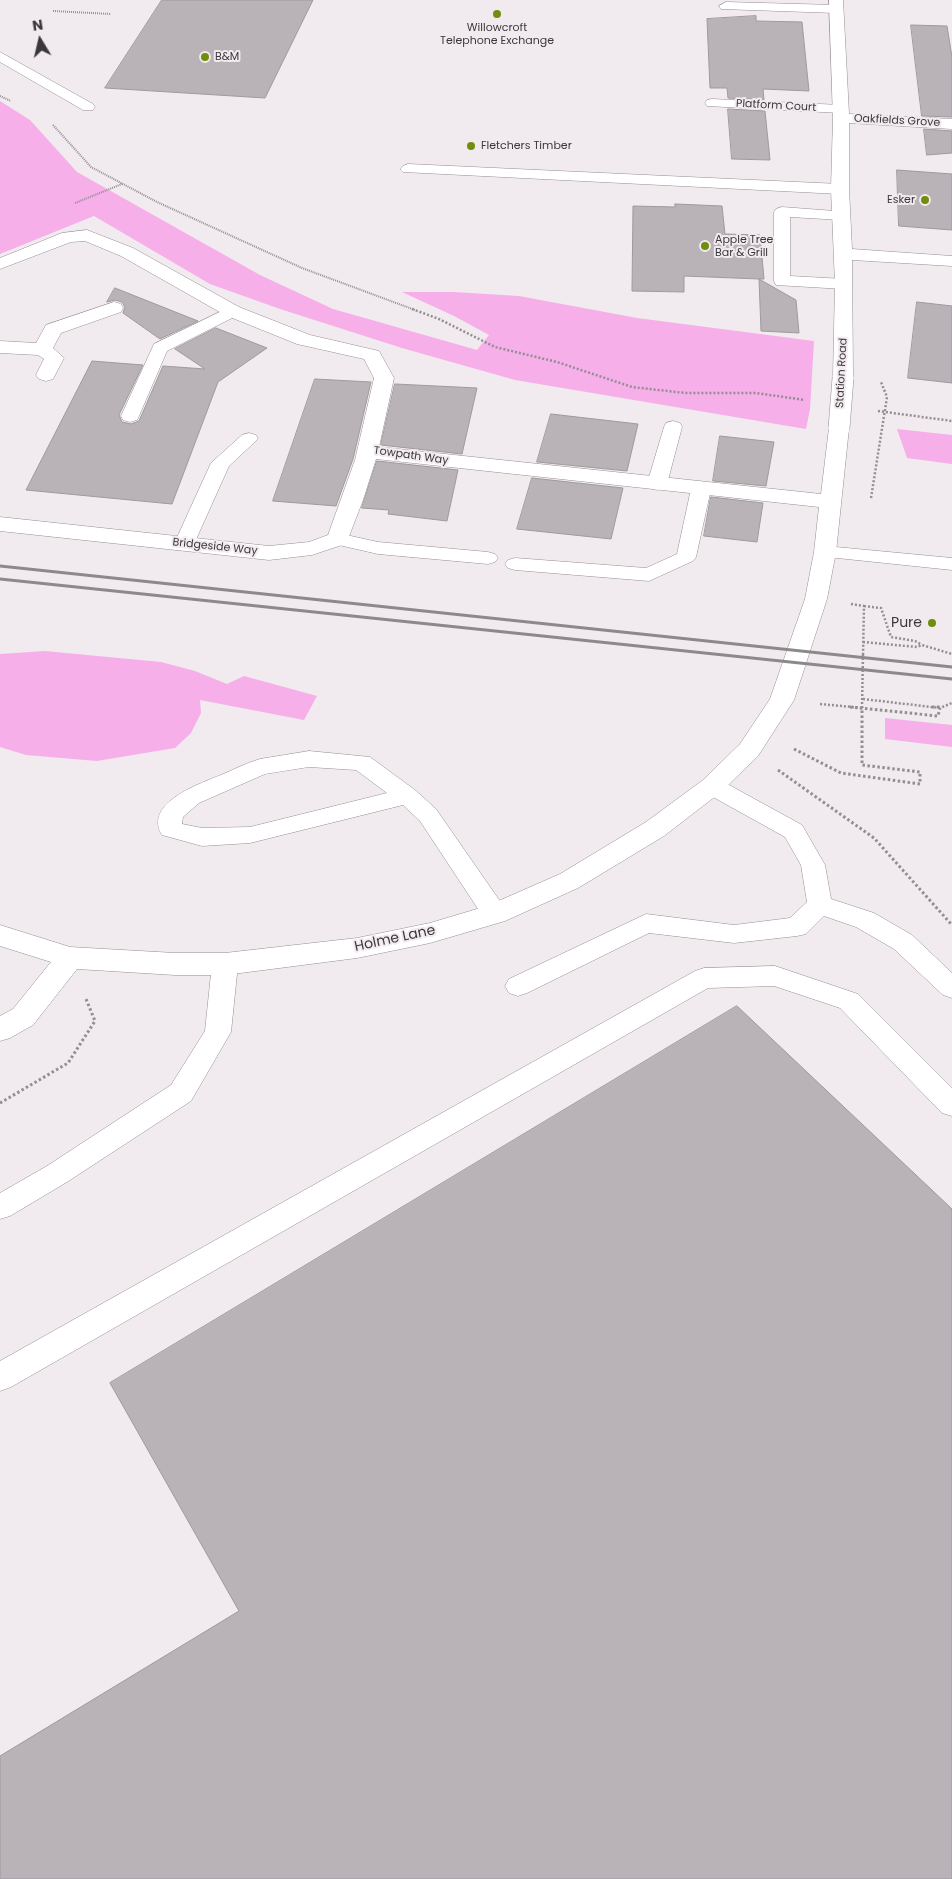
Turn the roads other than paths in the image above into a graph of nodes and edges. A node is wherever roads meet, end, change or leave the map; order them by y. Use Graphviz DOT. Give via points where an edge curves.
graph roads {
  1 [pos="800,4"];
  2 [pos="836,4"];
  3 [pos="726,6"];
  4 [pos="0,56"];
  5 [pos="712,103"];
  6 [pos="88,107"];
  7 [pos="841,114"];
  8 [pos="952,124"];
  9 [pos="408,169"];
  10 [pos="840,189"];
  11 [pos="842,215"];
  12 [pos="843,254"];
  13 [pos="952,261"];
  14 [pos="0,264"];
  15 [pos="844,284"];
  16 [pos="114,308"];
  17 [pos="232,311"];
  18 [pos="0,347"];
  19 [pos="43,349"];
  20 [pos="46,375"];
  21 [pos="130,416"];
  22 [pos="673,427"];
  23 [pos="249,439"];
  24 [pos="369,452"];
  25 [pos="657,484"];
  26 [pos="701,489"];
  27 [pos="831,502"];
  28 [pos="0,524"];
  29 [pos="336,539"];
  30 [pos="184,544"];
  31 [pos="825,552"];
  32 [pos="488,558"];
  33 [pos="515,564"];
  34 [pos="952,564"];
  35 [pos="755,741"];
  36 [pos="712,786"];
  37 [pos="407,796"];
  38 [pos="820,905"];
  39 [pos="495,914"];
  40 [pos="0,935"];
  41 [pos="70,958"];
  42 [pos="225,964"];
  43 [pos="518,986"];
  44 [pos="952,988"];
  45 [pos="0,1030"];
  46 [pos="952,1105"];
  47 [pos="0,1207"];
  48 [pos="0,1377"];
  1 -- 2 [label="lane"];
  1 -- 3 [label="lane"];
  2 -- 7 [label="street, Station Road"];
  4 -- 6 [label="lane"];
  5 -- 7 [label="lane, Platform Court"];
  7 -- 8 [label="street, Oakfields Grove"];
  7 -- 10 [label="street, Station Road"];
  9 -- 10 [label="lane"];
  10 -- 11 [label="street, Station Road"];
  11 -- 12 [label="street, Station Road"];
  11 -- 15 [label="lane" via="782,212 782,281"];
  12 -- 13 [label="street"];
  12 -- 15 [label="street, Station Road"];
  14 -- 17 [label="street, Towpath Way" via="68,237 87,235 127,252"];
  15 -- 27 [label="street, Station Road, bridge" via="844,378"];
  16 -- 19 [label="street" via="53,329"];
  17 -- 21 [label="lane" via="160,348"];
  17 -- 24 [label="street, Towpath Way" via="304,340 372,355 384,378"];
  18 -- 19 [label="street"];
  19 -- 20 [label="street" via="54,358"];
  22 -- 25 [label="lane"];
  23 -- 30 [label="lane" via="220,462"];
  24 -- 25 [label="street, Towpath Way"];
  24 -- 29 [label="street"];
  25 -- 26 [label="street, Towpath Way"];
  26 -- 27 [label="street, Towpath Way"];
  26 -- 33 [label="lane" via="686,557 649,575"];
  27 -- 31 [label="street, Station Road"];
  28 -- 30 [label="street, Bridgeside Way"];
  29 -- 30 [label="street, Bridgeside Way" via="312,548 269,553"];
  29 -- 32 [label="lane" via="378,548"];
  31 -- 34 [label="lane"];
  31 -- 35 [label="street, Station Road" via="816,599 782,700"];
  35 -- 36 [label="street, Holme Lane"];
  36 -- 38 [label="lane" via="794,831 813,865"];
  36 -- 39 [label="street, Holme Lane" via="624,850 569,881"];
  37 -- 37 [label="lane" via="250,835 202,837 170,829 171,814 192,797 261,767 310,759 362,763"];
  37 -- 39 [label="lane" via="428,815"];
  38 -- 43 [label="lane" via="797,928 734,934 646,924"];
  38 -- 44 [label="lane" via="865,920 903,942"];
  39 -- 42 [label="street, Holme Lane" via="430,933 357,948"];
  40 -- 41 [label="street, Holme Lane"];
  41 -- 42 [label="street, Holme Lane"];
  41 -- 45 [label="street" via="23,1017"];
  42 -- 47 [label="lane" via="218,1032 181,1094"];
  46 -- 48 [label="lane" via="849,1001 775,976 704,978"];
}
